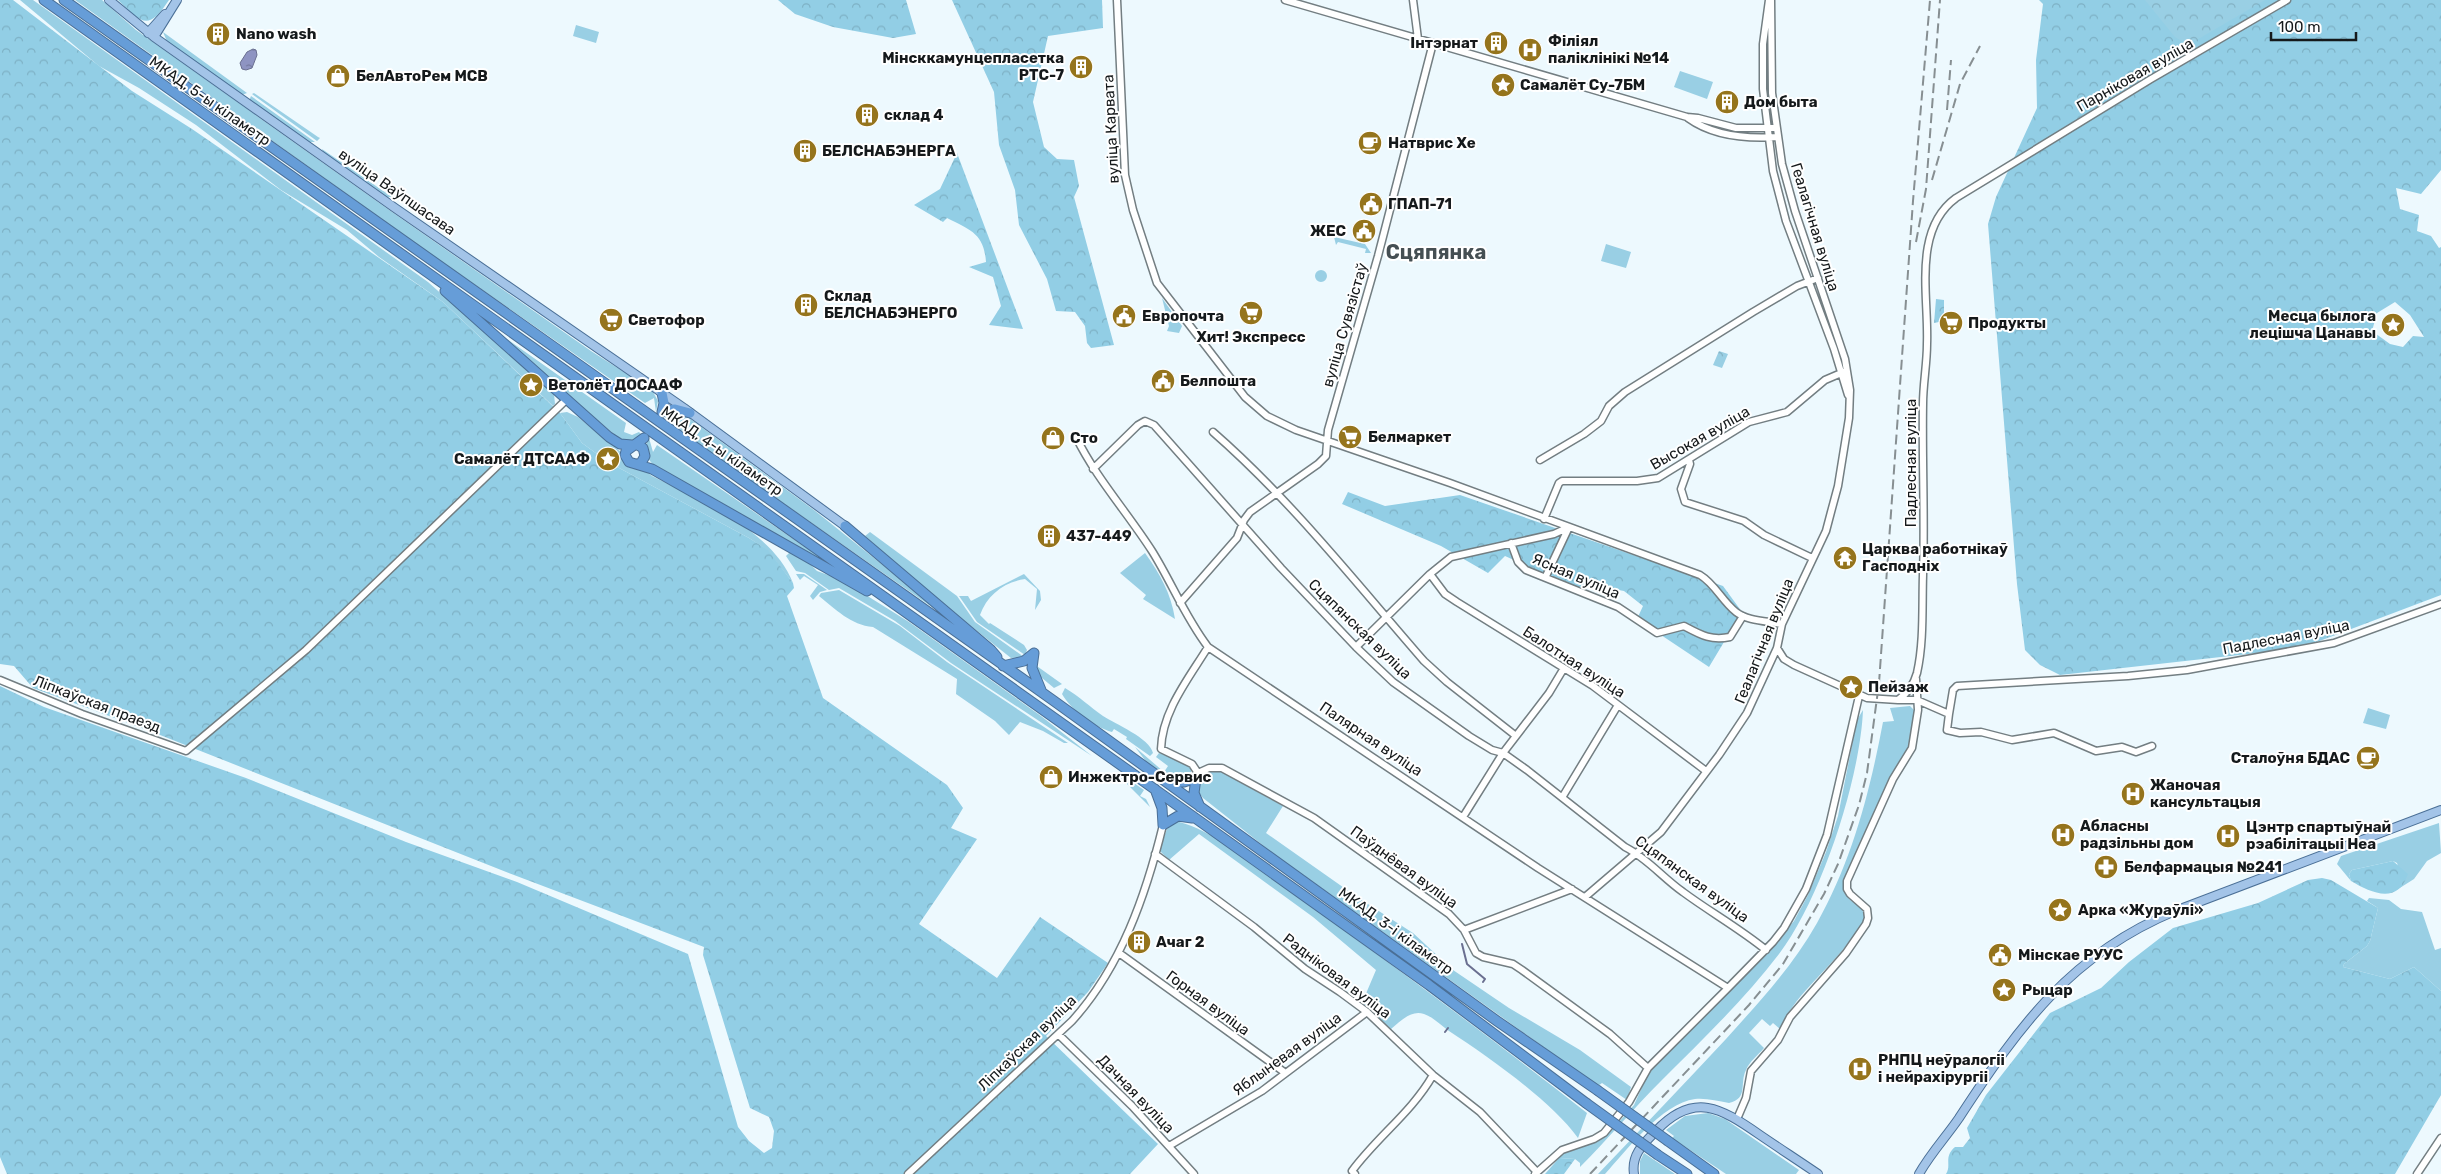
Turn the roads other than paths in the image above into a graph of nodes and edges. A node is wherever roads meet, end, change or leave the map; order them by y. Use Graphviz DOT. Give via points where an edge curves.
graph roads {
  1 [pos="44,0"];
  2 [pos="64,0"];
  3 [pos="109,0"];
  4 [pos="1117,0"];
  5 [pos="1285,0"];
  6 [pos="1413,0"];
  7 [pos="1770,0"];
  8 [pos="2287,0"];
  9 [pos="176,2"];
  10 [pos="151,35"];
  11 [pos="1418,39"];
  12 [pos="1433,43"];
  13 [pos="1687,117"];
  14 [pos="1776,128"];
  15 [pos="1766,129"];
  16 [pos="1778,137"];
  17 [pos="1768,138"];
  18 [pos="1996,173"];
  19 [pos="366,215"];
  20 [pos="359,224"];
  21 [pos="418,265"];
  22 [pos="1818,278"];
  23 [pos="1808,282"];
  24 [pos="1845,372"];
  25 [pos="662,393"];
  26 [pos="566,400"];
  27 [pos="671,400"];
  28 [pos="662,412"];
  29 [pos="690,413"];
  30 [pos="1213,432"];
  31 [pos="1076,437"];
  32 [pos="613,440"];
  33 [pos="1328,440"];
  34 [pos="637,446"];
  35 [pos="625,455"];
  36 [pos="1540,460"];
  37 [pos="1689,460"];
  38 [pos="637,464"];
  39 [pos="1093,469"];
  40 [pos="1277,494"];
  41 [pos="1544,518"];
  42 [pos="845,526"];
  43 [pos="1242,526"];
  44 [pos="1568,527"];
  45 [pos="1511,544"];
  46 [pos="1812,558"];
  47 [pos="1430,574"];
  48 [pos="1546,576"];
  49 [pos="1180,603"];
  50 [pos="2441,604"];
  51 [pos="899,607"];
  52 [pos="1385,616"];
  53 [pos="1743,616"];
  54 [pos="1782,624"];
  55 [pos="1208,647"];
  56 [pos="1356,647"];
  57 [pos="1777,648"];
  58 [pos="1003,666"];
  59 [pos="1564,668"];
  60 [pos="1916,678"];
  61 [pos="0,680"];
  62 [pos="1042,692"];
  63 [pos="1859,696"];
  64 [pos="1898,700"];
  65 [pos="1917,700"];
  66 [pos="1618,705"];
  67 [pos="1064,708"];
  68 [pos="1949,714"];
  69 [pos="1056,718"];
  70 [pos="1516,736"];
  71 [pos="2152,746"];
  72 [pos="1503,753"];
  73 [pos="1706,771"];
  74 [pos="1197,776"];
  75 [pos="1165,781"];
  76 [pos="1155,789"];
  77 [pos="1563,796"];
  78 [pos="1200,807"];
  79 [pos="2441,810"];
  80 [pos="1463,817"];
  81 [pos="1198,820"];
  82 [pos="1163,825"];
  83 [pos="1636,852"];
  84 [pos="1155,854"];
  85 [pos="1572,889"];
  86 [pos="1585,897"];
  87 [pos="1464,930"];
  88 [pos="1766,950"];
  89 [pos="1119,954"];
  90 [pos="1728,988"];
  91 [pos="1367,1012"];
  92 [pos="1058,1034"];
  93 [pos="1648,1068"];
  94 [pos="1284,1072"];
  95 [pos="1433,1075"];
  96 [pos="1737,1118"];
  97 [pos="2440,1141"];
  98 [pos="1169,1146"];
  99 [pos="1935,1150"];
  100 [pos="1354,1173"];
  101 [pos="1536,1173"];
  102 [pos="908,1174"];
  103 [pos="1194,1174"];
  104 [pos="1634,1174"];
  105 [pos="1686,1174"];
  106 [pos="1714,1174"];
  107 [pos="1818,1174"];
  108 [pos="1914,1174"];
  109 [pos="1921,1174"];
  110 [pos="2417,1174"];
  1 -- 20 [label="highway, МКАД, 5-ы кіламетр"];
  2 -- 19 [label="highway, МКАД, 5-ы кіламетр"];
  3 -- 10 [label="main road, вуліца Ваўпшасава"];
  4 -- 33 [label="street, вуліца Карвата" via="1126,186 1157,283 1245,397 1260,411 1284,425"];
  5 -- 11 [label="street"];
  6 -- 11 [label="street"];
  7 -- 14 [label="street, Геалагічная вуліца" via="1770,67"];
  7 -- 15 [label="street, Геалагічная вуліца" via="1763,44"];
  8 -- 18 [label="street, Парніковая вуліца"];
  9 -- 10 [label="main road"];
  10 -- 25 [label="main road, вуліца Ваўпшасава"];
  11 -- 12 [label="street"];
  12 -- 13 [label="street"];
  12 -- 33 [label="street, вуліца Сувязістаў" via="1328,430"];
  13 -- 15 [label="street" via="1736,128"];
  13 -- 17 [label="street" via="1696,124 1728,134"];
  14 -- 15 [label="street"];
  14 -- 16 [label="street, Геалагічная вуліца"];
  15 -- 17 [label="street, Геалагічная вуліца"];
  16 -- 17 [label="street"];
  16 -- 22 [label="street, Геалагічная вуліца" via="1788,187"];
  17 -- 23 [label="street, Геалагічная вуліца" via="1778,196"];
  18 -- 60 [label="street, Падлесная вуліца" via="1945,207 1929,243 1923,402 1924,558 1920,657"];
  19 -- 58 [label="highway, МКАД, 4-ы кіламетр"];
  20 -- 21 [label="highway, МКАД, 4-ы кіламетр"];
  21 -- 26 [label="highway"];
  21 -- 51 [label="highway, МКАД, 4-ы кіламетр"];
  22 -- 23 [label="street"];
  22 -- 24 [label="street, Геалагічная вуліца"];
  23 -- 24 [label="street, Геалагічная вуліца"];
  23 -- 36 [label="street" via="1753,312 1625,392 1609,406 1601,421"];
  24 -- 37 [label="street, Высокая вуліца" via="1825,380 1787,412 1749,422"];
  24 -- 46 [label="street, Геалагічная вуліца" via="1850,399 1838,486 1826,531"];
  25 -- 27 [label="main road, вуліца Ваўпшасава"];
  25 -- 28 [label="highway"];
  26 -- 32 [label="highway"];
  26 -- 61 [label="street, Ліпкаўская праезд" via="306,650 186,751 82,714"];
  27 -- 28 [label="highway"];
  27 -- 29 [label="main road, вуліца Ваўпшасава"];
  28 -- 29 [label="highway" via="675,409"];
  29 -- 42 [label="main road, вуліца Ваўпшасава"];
  30 -- 40 [label="street" via="1246,460"];
  31 -- 39 [label="street, Палярная вуліца"];
  32 -- 34 [label="highway"];
  32 -- 35 [label="highway"];
  33 -- 40 [label="street, вуліца Сувязістаў" via="1323,460"];
  33 -- 41 [label="street"];
  34 -- 35 [label="highway"];
  34 -- 38 [label="highway" via="644,460"];
  35 -- 38 [label="highway" via="629,462"];
  37 -- 41 [label="street, Высокая вуліца" via="1650,480 1562,481"];
  37 -- 46 [label="street" via="1682,490 1685,502 1744,521 1764,535"];
  38 -- 51 [label="highway" via="652,468 831,572"];
  39 -- 43 [label="street, Сцяпянская вуліца" via="1138,425 1149,421"];
  39 -- 49 [label="street, Палярная вуліца" via="1164,569"];
  40 -- 43 [label="street, вуліца Сувязістаў" via="1250,512"];
  40 -- 52 [label="street"];
  41 -- 44 [label="street"];
  42 -- 58 [label="highway" via="992,650"];
  43 -- 49 [label="street, вуліца Сувязістаў" via="1237,538"];
  43 -- 56 [label="street, Сцяпянская вуліца"];
  44 -- 45 [label="street" via="1554,534"];
  44 -- 48 [label="street"];
  44 -- 53 [label="street" via="1700,575"];
  45 -- 47 [label="street" via="1454,556"];
  45 -- 48 [label="street, Ясная вуліца" via="1522,566"];
  46 -- 54 [label="street, Геалагічная вуліца"];
  47 -- 52 [label="street"];
  47 -- 59 [label="street, Балотная вуліца" via="1445,594"];
  48 -- 53 [label="street, Ясная вуліца" via="1618,607 1657,633 1684,626 1706,638 1718,640 1730,637"];
  49 -- 55 [label="street, Палярная вуліца"];
  50 -- 68 [label="street, Падлесная вуліца" via="2334,643 2186,670 1957,686 1953,690"];
  51 -- 69 [label="highway, МКАД, 4-ы кіламетр"];
  52 -- 56 [label="street"];
  52 -- 70 [label="street" via="1441,677"];
  53 -- 54 [label="street"];
  54 -- 57 [label="street, Геалагічная вуліца"];
  55 -- 74 [label="street" via="1171,710 1162,736 1161,749 1192,764"];
  55 -- 80 [label="street, Палярная вуліца"];
  56 -- 72 [label="street, Сцяпянская вуліца" via="1411,696 1474,739"];
  57 -- 63 [label="street" via="1781,657 1794,665"];
  57 -- 73 [label="street, Геалагічная вуліца" via="1747,713"];
  58 -- 62 [label="highway, МКАД, 4-ы кіламетр"];
  58 -- 62 [label="highway" via="1024,661 1034,652 1034,676"];
  59 -- 66 [label="street, Балотная вуліца"];
  59 -- 70 [label="street"];
  60 -- 64 [label="street, Падлесная вуліца" via="1909,691"];
  60 -- 65 [label="street"];
  62 -- 67 [label="highway, МКАД, 4-ы кіламетр"];
  63 -- 64 [label="street"];
  63 -- 88 [label="street" via="1834,809 1819,857 1796,910"];
  64 -- 65 [label="street"];
  65 -- 68 [label="street"];
  65 -- 96 [label="street" via="1912,748 1893,779 1847,881 1850,894 1867,909 1866,924 1846,953 1790,1017 1782,1034 1751,1071 1746,1098"];
  66 -- 73 [label="street, Балотная вуліца"];
  66 -- 77 [label="street"];
  67 -- 75 [label="highway, МКАД, 3-і кіламетр"];
  68 -- 71 [label="street" via="1947,730 1960,733 1981,732 2012,740 2054,733 2096,751 2122,746 2136,752"];
  69 -- 76 [label="highway, МКАД, 3-і кіламетр"];
  70 -- 72 [label="street"];
  72 -- 77 [label="street, Сцяпянская вуліца"];
  72 -- 80 [label="street"];
  73 -- 83 [label="street, Геалагічная вуліца" via="1661,832"];
  74 -- 75 [label="highway" via="1184,782"];
  74 -- 78 [label="highway" via="1194,793"];
  74 -- 87 [label="street, Паўднёвая вуліца" via="1210,768 1222,768 1301,809 1448,914"];
  75 -- 78 [label="highway, МКАД, 3-і кіламетр"];
  76 -- 81 [label="highway, МКАД, 3-і кіламетр"];
  76 -- 82 [label="highway" via="1162,808"];
  77 -- 83 [label="street, Сцяпянская вуліца" via="1625,847"];
  78 -- 106 [label="highway, МКАД, 3-і кіламетр, bridge"];
  79 -- 99 [label="main road" via="2175,911 2114,941 2072,974 2036,1010"];
  80 -- 85 [label="street, Палярная вуліца"];
  81 -- 82 [label="highway" via="1178,816"];
  81 -- 105 [label="highway, МКАД, 3-і кіламетр, bridge"];
  82 -- 84 [label="street, Ліпкаўская вуліца"];
  83 -- 86 [label="street, Геалагічная вуліца"];
  83 -- 88 [label="street, Сцяпянская вуліца" via="1683,892"];
  84 -- 89 [label="street, Ліпкаўская вуліца"];
  84 -- 91 [label="street, Радніковая вуліца" via="1305,970"];
  85 -- 86 [label="street, Палярная вуліца"];
  85 -- 87 [label="street"];
  86 -- 90 [label="street, Палярная вуліца"];
  87 -- 93 [label="street, Паўднёвая вуліца" via="1476,953 1513,964 1522,970 1616,1039"];
  88 -- 90 [label="street"];
  89 -- 92 [label="street, Ліпкаўская вуліца" via="1095,993"];
  89 -- 94 [label="street, Горная вуліца"];
  90 -- 93 [label="street"];
  91 -- 94 [label="street, Яблыневая вуліца"];
  91 -- 95 [label="street, Радніковая вуліца"];
  92 -- 98 [label="street, Дачная вуліца"];
  92 -- 102 [label="street, Ліпкаўская вуліца"];
  93 -- 101 [label="street" via="1630,1102 1604,1133 1562,1150"];
  94 -- 98 [label="street, Яблыневая вуліца" via="1262,1091"];
  95 -- 100 [label="street" via="1422,1094 1370,1147"];
  95 -- 101 [label="street, Радніковая вуліца" via="1480,1112"];
  96 -- 104 [label="main road" via="1720,1109 1706,1107 1690,1108 1675,1114 1638,1150"];
  96 -- 107 [label="main road"];
  97 -- 110 [label="street"];
  98 -- 103 [label="street, Дачная вуліца"];
  99 -- 108 [label="main road"];
  99 -- 109 [label="main road"];
}
